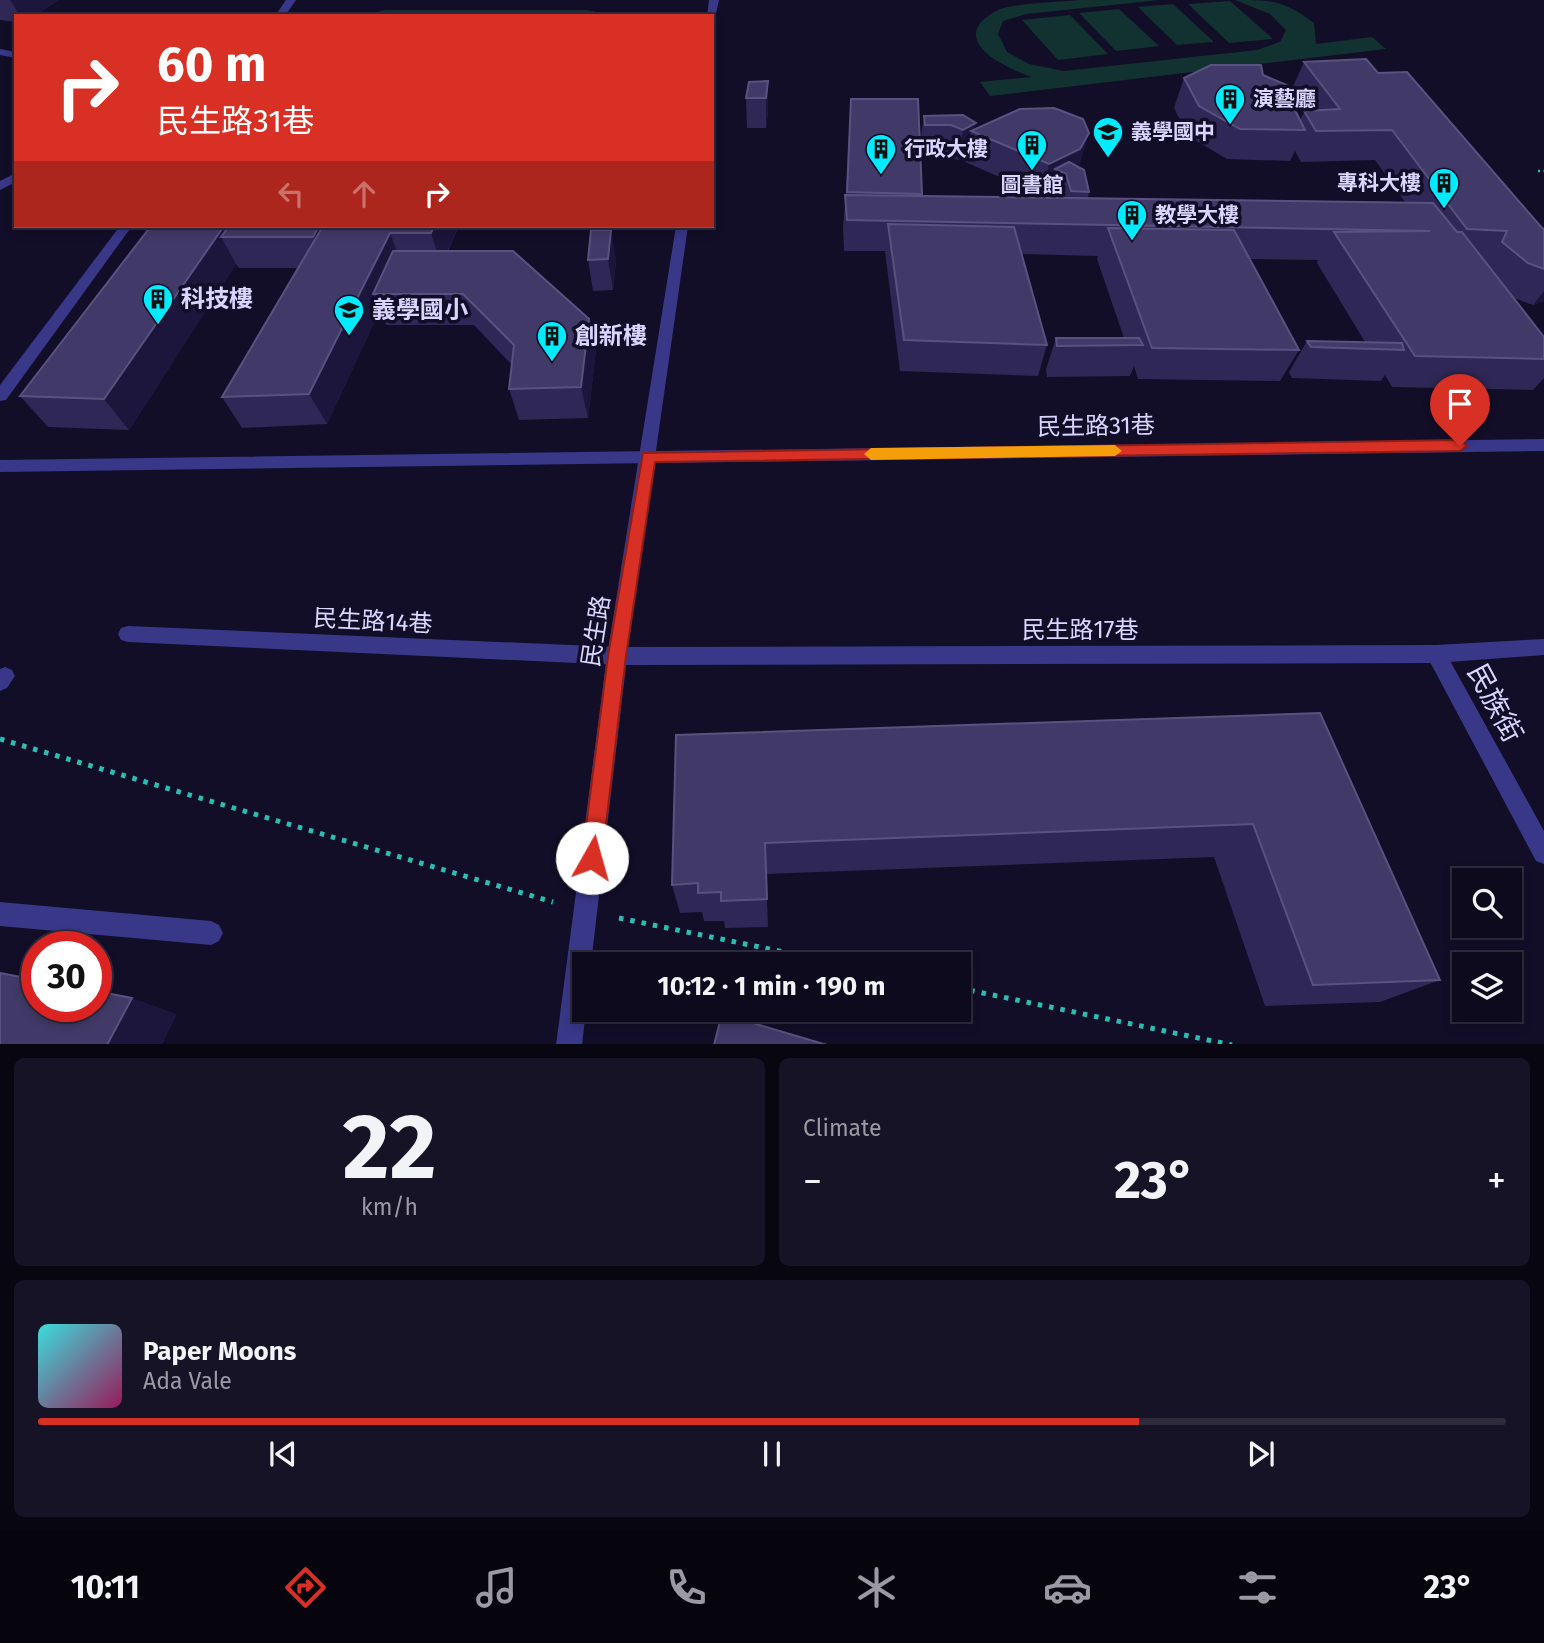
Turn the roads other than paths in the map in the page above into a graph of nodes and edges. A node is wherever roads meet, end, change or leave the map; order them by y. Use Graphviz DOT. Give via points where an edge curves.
graph roads {
  1 [pos="125,228"];
  2 [pos="682,228"];
  3 [pos="0,396"];
  4 [pos="1544,445"];
  5 [pos="648,457"];
  6 [pos="0,466"];
  7 [pos="128,634"];
  8 [pos="1544,647"];
  9 [pos="1436,654"];
  10 [pos="617,656"];
  11 [pos="1544,853"];
  12 [pos="0,914"];
  13 [pos="211,933"];
  14 [pos="569,1044"];
  1 -- 3 [label="street"];
  2 -- 5 [label="street, 民生路"];
  4 -- 5 [label="street, 民生路31巷"];
  5 -- 6 [label="street, 民生路31巷"];
  5 -- 10 [label="street, 民生路"];
  7 -- 10 [label="street, 民生路14巷"];
  8 -- 9 [label="street, 民生路17巷"];
  9 -- 10 [label="street, 民生路17巷"];
  9 -- 11 [label="street, 民族街"];
  10 -- 14 [label="street, 民生路"];
  12 -- 13 [label="street"];
}
